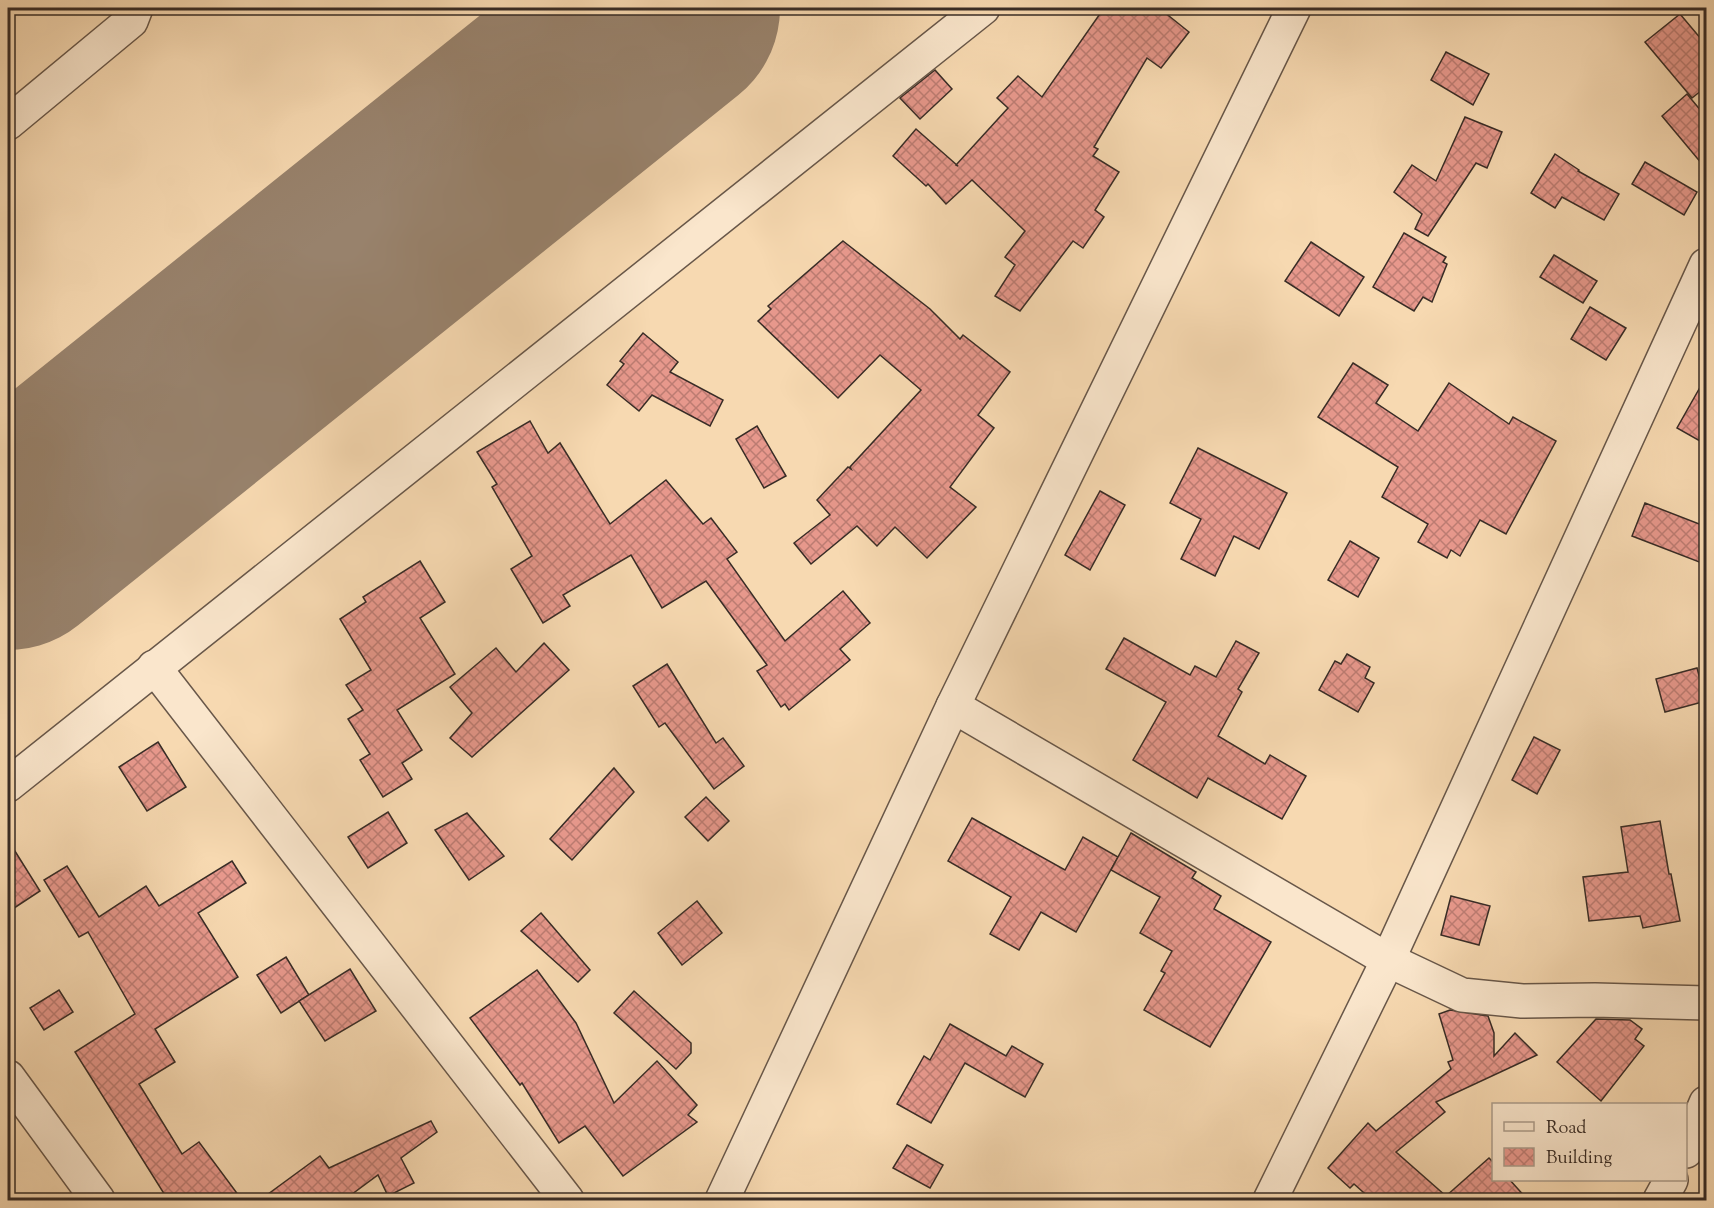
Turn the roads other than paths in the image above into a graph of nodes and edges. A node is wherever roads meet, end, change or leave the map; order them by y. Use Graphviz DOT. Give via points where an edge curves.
graph roads {
  1 [pos="136,8"];
  2 [pos="983,8"];
  3 [pos="1294,8"];
  4 [pos="8,123"];
  5 [pos="1707,265"];
  6 [pos="154,667"];
  7 [pos="953,706"];
  8 [pos="8,785"];
  9 [pos="1388,960"];
  10 [pos="1707,1003"];
  11 [pos="8,1077"];
  12 [pos="1707,1103"];
  13 [pos="1687,1149"];
  14 [pos="1670,1181"];
  15 [pos="98,1200"];
  16 [pos="567,1200"];
  17 [pos="722,1200"];
  18 [pos="1270,1200"];
  19 [pos="1660,1200"];
  1 -- 4 [label="street" via="131,21"];
  2 -- 6 [label="street"];
  3 -- 7 [label="street"];
  5 -- 9 [label="street"];
  6 -- 8 [label="street"];
  6 -- 16 [label="street"];
  7 -- 9 [label="street"];
  7 -- 17 [label="street"];
  9 -- 10 [label="street" via="1462,995 1522,1002"];
  9 -- 18 [label="street"];
  11 -- 15 [label="street"];
  12 -- 13 [label="street"];
  14 -- 19 [label="street"];
}
